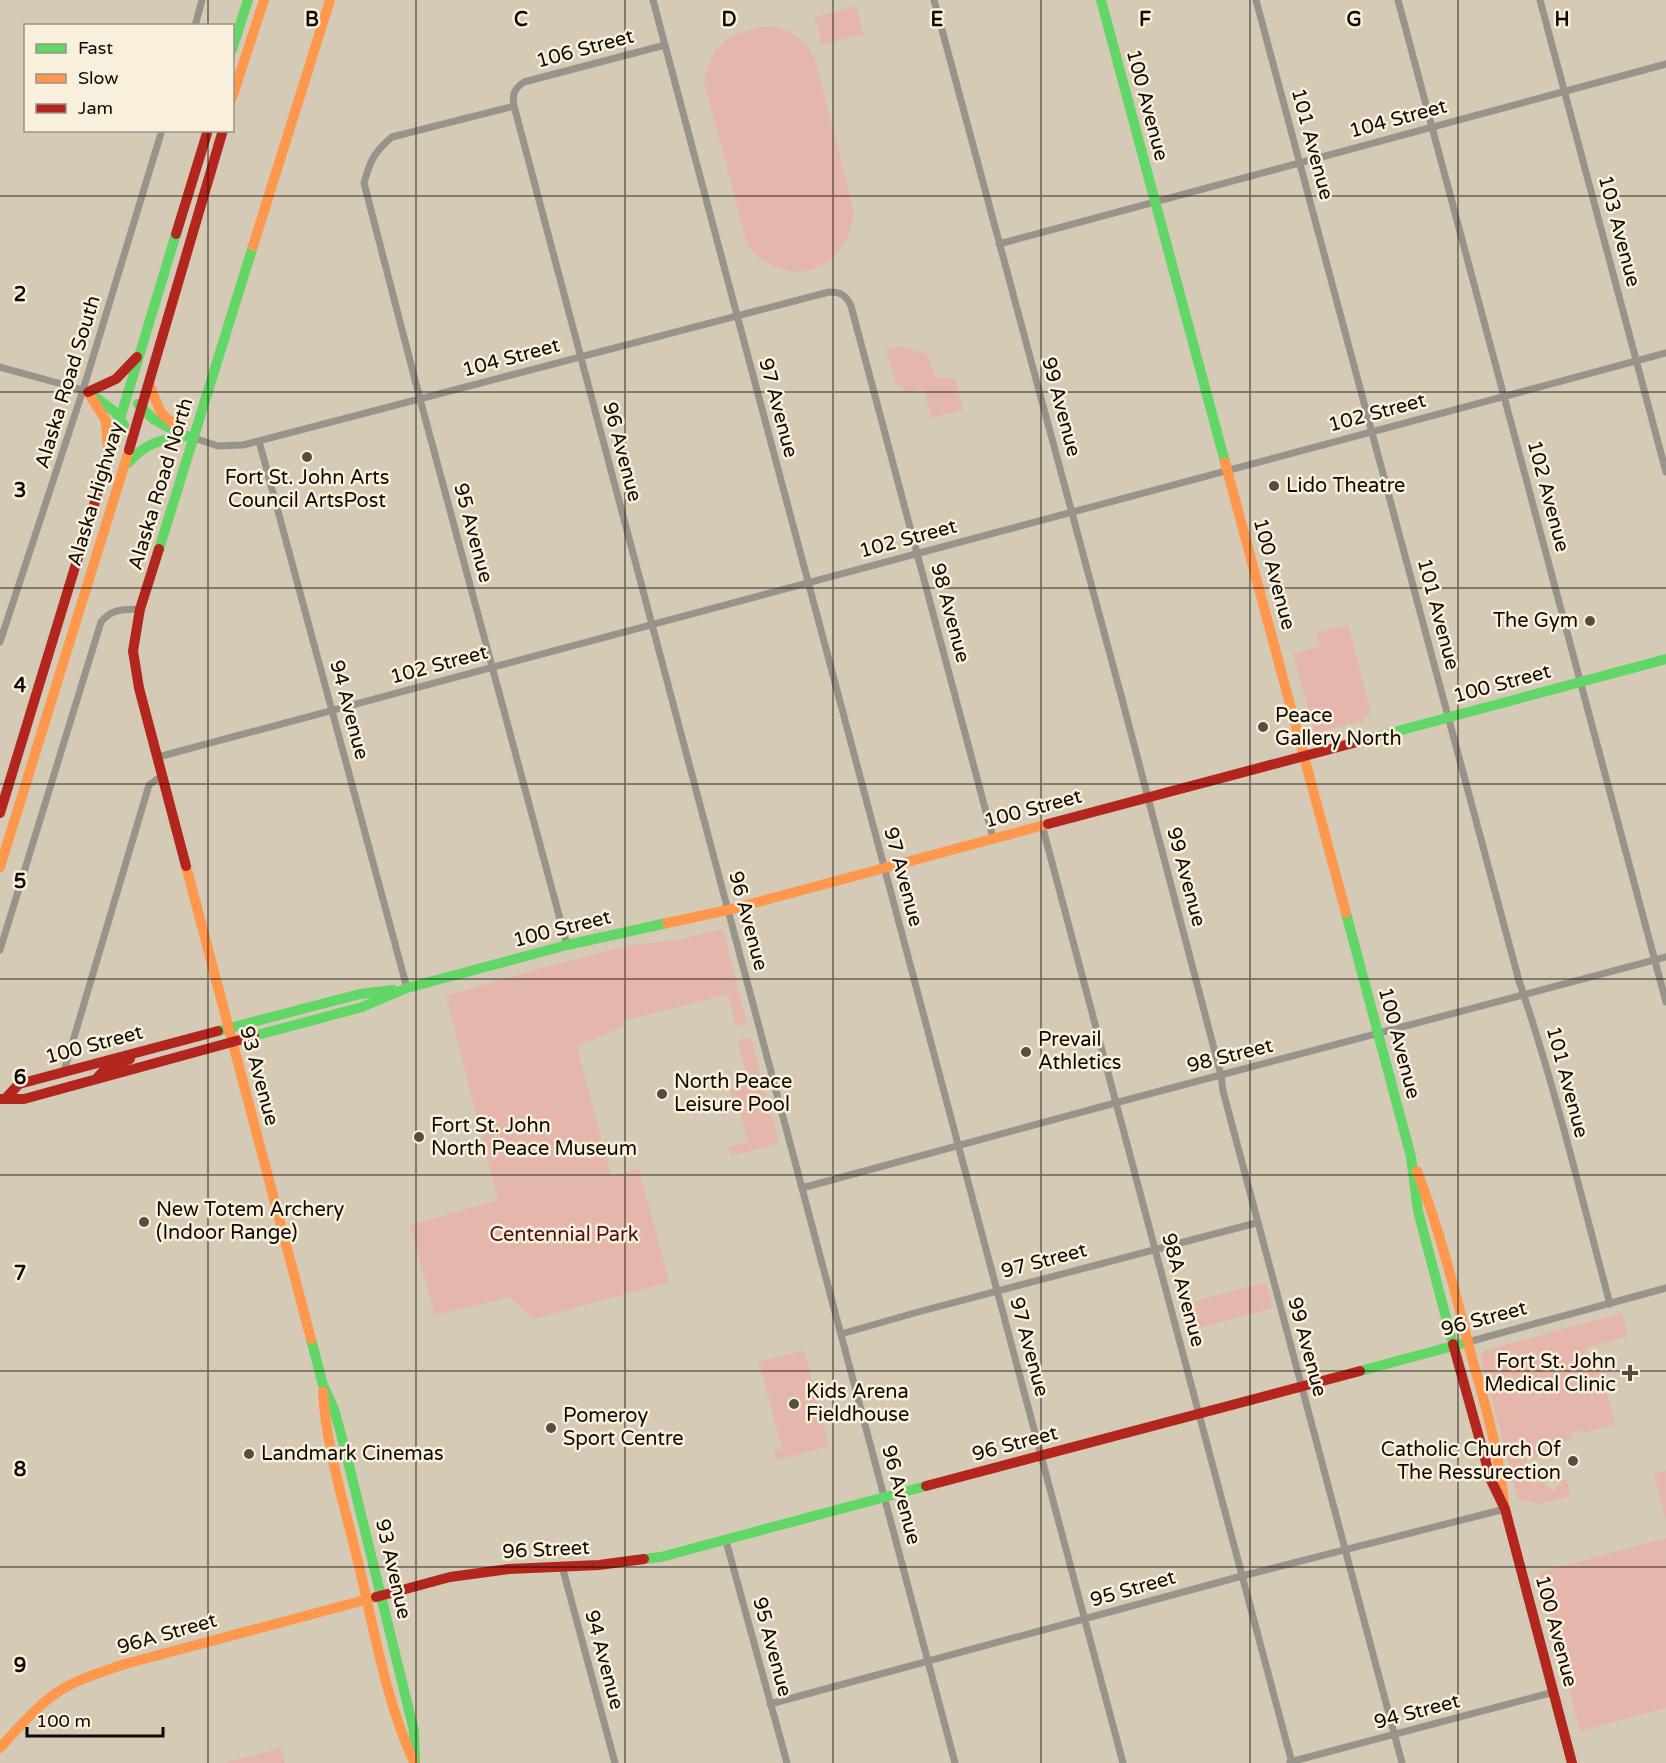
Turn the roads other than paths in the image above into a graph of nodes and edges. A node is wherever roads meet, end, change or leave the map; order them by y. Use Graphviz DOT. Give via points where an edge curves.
graph roads {
  1 [pos="202,0"];
  2 [pos="248,0"];
  3 [pos="264,0"];
  4 [pos="330,0"];
  5 [pos="653,0"];
  6 [pos="934,0"];
  7 [pos="1101,0"];
  8 [pos="1256,0"];
  9 [pos="1398,0"];
  10 [pos="1540,0"];
  11 [pos="196,24"];
  12 [pos="234,44"];
  13 [pos="664,45"];
  14 [pos="1666,64"];
  15 [pos="515,88"];
  16 [pos="1564,91"];
  17 [pos="234,92"];
  18 [pos="514,106"];
  19 [pos="1432,126"];
  20 [pos="161,132"];
  21 [pos="207,132"];
  22 [pos="222,132"];
  23 [pos="1300,162"];
  24 [pos="1155,202"];
  25 [pos="999,244"];
  26 [pos="843,294"];
  27 [pos="736,316"];
  28 [pos="143,350"];
  29 [pos="1666,353"];
  30 [pos="580,357"];
  31 [pos="1636,361"];
  32 [pos="0,367"];
  33 [pos="149,384"];
  34 [pos="86,391"];
  35 [pos="130,391"];
  36 [pos="1504,397"];
  37 [pos="420,399"];
  38 [pos="142,409"];
  39 [pos="122,419"];
  40 [pos="1372,432"];
  41 [pos="190,437"];
  42 [pos="259,441"];
  43 [pos="130,444"];
  44 [pos="107,465"];
  45 [pos="122,470"];
  46 [pos="1227,470"];
  47 [pos="1666,471"];
  48 [pos="1072,512"];
  49 [pos="917,553"];
  50 [pos="809,583"];
  51 [pos="140,609"];
  52 [pos="651,625"];
  53 [pos="0,642"];
  54 [pos="1666,659"];
  55 [pos="493,668"];
  56 [pos="1581,681"];
  57 [pos="332,711"];
  58 [pos="1448,717"];
  59 [pos="1304,755"];
  60 [pos="158,757"];
  61 [pos="163,775"];
  62 [pos="1148,797"];
  63 [pos="0,813"];
  64 [pos="1042,825"];
  65 [pos="993,838"];
  66 [pos="0,867"];
  67 [pos="884,868"];
  68 [pos="728,910"];
  69 [pos="567,945"];
  70 [pos="0,950"];
  71 [pos="1666,957"];
  72 [pos="1655,960"];
  73 [pos="407,988"];
  74 [pos="1524,995"];
  75 [pos="1666,1002"];
  76 [pos="227,1028"];
  77 [pos="1378,1034"];
  78 [pos="232,1043"];
  79 [pos="142,1050"];
  80 [pos="64,1071"];
  81 [pos="1221,1075"];
  82 [pos="96,1079"];
  83 [pos="3,1098"];
  84 [pos="1115,1102"];
  85 [pos="958,1145"];
  86 [pos="1411,1157"];
  87 [pos="802,1188"];
  88 [pos="1256,1223"];
  89 [pos="1155,1250"];
  90 [pos="1666,1288"];
  91 [pos="997,1291"];
  92 [pos="1610,1304"];
  93 [pos="842,1334"];
  94 [pos="1468,1342"];
  95 [pos="1453,1346"];
  96 [pos="323,1385"];
  97 [pos="1301,1387"];
  98 [pos="1199,1414"];
  99 [pos="1041,1456"];
  100 [pos="884,1498"];
  101 [pos="1504,1509"];
  102 [pos="726,1541"];
  103 [pos="1345,1550"];
  104 [pos="562,1566"];
  105 [pos="1242,1576"];
  106 [pos="381,1594"];
  107 [pos="366,1599"];
  108 [pos="1086,1619"];
  109 [pos="927,1662"];
  110 [pos="1554,1692"];
  111 [pos="771,1704"];
  112 [pos="1395,1735"];
  113 [pos="0,1748"];
  114 [pos="415,1763"];
  115 [pos="615,1763"];
  116 [pos="787,1763"];
  117 [pos="955,1763"];
  118 [pos="1123,1763"];
  119 [pos="1291,1763"];
  120 [pos="1402,1763"];
  121 [pos="1572,1763"];
  1 -- 11 [label="street"];
  2 -- 12 [label="main road"];
  3 -- 17 [label="main road"];
  4 -- 41 [label="main road, Alaska Road North"];
  5 -- 13 [label="street, 97 Avenue"];
  6 -- 25 [label="street, 99 Avenue"];
  7 -- 24 [label="main road, 100 Avenue"];
  8 -- 23 [label="street, 101 Avenue"];
  9 -- 19 [label="street, 102 Avenue"];
  10 -- 16 [label="street, 103 Avenue"];
  13 -- 15 [label="street, 106 Street" via="524,82"];
  13 -- 27 [label="street, 97 Avenue"];
  14 -- 16 [label="street, 104 Street"];
  15 -- 18 [label="street, 96 Avenue"];
  16 -- 19 [label="street, 104 Street"];
  16 -- 31 [label="street, 103 Avenue"];
  18 -- 30 [label="street, 96 Avenue"];
  18 -- 37 [label="street, 95 Avenue" via="392,137 372,158 364,183"];
  19 -- 23 [label="street, 104 Street"];
  19 -- 36 [label="street, 102 Avenue"];
  20 -- 34 [label="street, Alaska Road South"];
  21 -- 28 [label="main road, Alaska Highway"];
  22 -- 33 [label="main road, Alaska Highway"];
  23 -- 24 [label="street, 104 Street"];
  23 -- 40 [label="street, 101 Avenue"];
  24 -- 25 [label="street, 104 Street"];
  24 -- 46 [label="main road, 100 Avenue"];
  25 -- 48 [label="street, 99 Avenue"];
  26 -- 27 [label="street, 104 Street" via="829,292"];
  26 -- 49 [label="street, 98 Avenue" via="851,306"];
  27 -- 30 [label="street, 104 Street"];
  27 -- 50 [label="street, 97 Avenue"];
  28 -- 34 [label="main road" via="119,376 99,389"];
  28 -- 35 [label="main road, Alaska Highway"];
  29 -- 31 [label="street, 102 Street"];
  30 -- 37 [label="street, 104 Street"];
  30 -- 52 [label="street, 96 Avenue"];
  31 -- 36 [label="street, 102 Street"];
  31 -- 47 [label="street, 103 Avenue"];
  32 -- 34 [label="street"];
  33 -- 38 [label="main road, Alaska Highway"];
  33 -- 41 [label="main road" via="161,413"];
  34 -- 39 [label="main road"];
  34 -- 44 [label="main road" via="106,421"];
  34 -- 53 [label="street, Alaska Road South"];
  35 -- 38 [label="main road"];
  35 -- 39 [label="main road, Alaska Highway"];
  36 -- 40 [label="street, 102 Street"];
  36 -- 56 [label="street, 102 Avenue"];
  37 -- 42 [label="street, 104 Street"];
  37 -- 55 [label="street, 95 Avenue"];
  38 -- 41 [label="main road" via="161,425"];
  38 -- 43 [label="main road, Alaska Highway"];
  39 -- 43 [label="main road"];
  39 -- 44 [label="main road, Alaska Highway"];
  40 -- 46 [label="street, 102 Street"];
  40 -- 58 [label="street, 101 Avenue"];
  41 -- 42 [label="street, 104 Street" via="228,447"];
  41 -- 45 [label="main road" via="146,444"];
  41 -- 51 [label="main road, Alaska Road North"];
  42 -- 57 [label="street, 94 Avenue"];
  43 -- 45 [label="main road, Alaska Highway"];
  44 -- 63 [label="main road, Alaska Highway"];
  45 -- 66 [label="main road, Alaska Highway"];
  46 -- 48 [label="street, 102 Street"];
  46 -- 59 [label="main road, 100 Avenue"];
  48 -- 49 [label="street, 102 Street"];
  48 -- 62 [label="street, 99 Avenue"];
  49 -- 50 [label="street, 102 Street"];
  49 -- 65 [label="street, 98 Avenue"];
  50 -- 52 [label="street, 102 Street"];
  50 -- 67 [label="street, 97 Avenue"];
  51 -- 60 [label="main road, 93 Avenue" via="134,668"];
  51 -- 70 [label="street" via="114,611 101,622"];
  52 -- 55 [label="street, 102 Street"];
  52 -- 68 [label="street, 96 Avenue"];
  54 -- 56 [label="main road, 100 Street"];
  55 -- 57 [label="street, 102 Street"];
  55 -- 69 [label="street, 95 Avenue"];
  56 -- 58 [label="main road, 100 Street"];
  56 -- 72 [label="street, 102 Avenue"];
  57 -- 60 [label="street, 102 Street"];
  57 -- 73 [label="street, 94 Avenue"];
  58 -- 59 [label="main road, 100 Street"];
  58 -- 74 [label="street, 101 Avenue"];
  59 -- 62 [label="main road, 100 Street"];
  59 -- 77 [label="main road, 100 Avenue"];
  60 -- 61 [label="main road, 93 Avenue"];
  61 -- 76 [label="main road, 93 Avenue"];
  61 -- 80 [label="street" via="149,785"];
  62 -- 64 [label="main road, 100 Street"];
  62 -- 81 [label="street, 99 Avenue"];
  64 -- 65 [label="main road, 100 Street"];
  64 -- 84 [label="street, 98A Avenue"];
  65 -- 67 [label="main road, 100 Street"];
  67 -- 68 [label="main road, 100 Street"];
  67 -- 85 [label="street, 97 Avenue"];
  68 -- 69 [label="main road, 100 Street"];
  68 -- 87 [label="street, 96 Avenue"];
  69 -- 73 [label="main road, 100 Street"];
  71 -- 72 [label="street, 98 Street"];
  72 -- 74 [label="street, 98 Street"];
  72 -- 75 [label="street, 102 Avenue"];
  73 -- 76 [label="main road, 100 Street" via="360,994"];
  73 -- 78 [label="main road, 100 Street" via="362,1007"];
  74 -- 77 [label="street, 98 Street"];
  74 -- 92 [label="street, 101 Avenue"];
  76 -- 78 [label="main road, 93 Avenue"];
  76 -- 79 [label="main road, 100 Street"];
  77 -- 81 [label="street, 98 Street"];
  77 -- 86 [label="main road, 100 Avenue"];
  78 -- 82 [label="main road, 100 Street"];
  78 -- 96 [label="main road, 93 Avenue"];
  79 -- 80 [label="main road, 100 Street"];
  79 -- 82 [label="main road" via="123,1063 106,1068"];
  80 -- 83 [label="main road, 100 Street" via="20,1084"];
  81 -- 84 [label="street, 98 Street"];
  81 -- 88 [label="street, 99 Avenue"];
  82 -- 83 [label="main road, 100 Street" via="24,1099"];
  84 -- 85 [label="street, 98 Street"];
  84 -- 89 [label="street, 98A Avenue"];
  85 -- 87 [label="street, 98 Street"];
  85 -- 91 [label="street, 97 Avenue"];
  86 -- 94 [label="main road, 100 Avenue" via="1432,1208"];
  86 -- 95 [label="main road, 100 Avenue" via="1418,1211"];
  87 -- 93 [label="street, 96 Avenue"];
  88 -- 89 [label="street, 97 Street"];
  88 -- 97 [label="street, 99 Avenue"];
  89 -- 91 [label="street, 97 Street"];
  89 -- 98 [label="street, 98A Avenue"];
  90 -- 92 [label="street, 96 Street"];
  91 -- 93 [label="street, 97 Street"];
  91 -- 99 [label="street, 97 Avenue"];
  92 -- 94 [label="street, 96 Street"];
  93 -- 100 [label="street, 96 Avenue"];
  94 -- 95 [label="main road, 96 Street"];
  94 -- 101 [label="main road, 100 Avenue" via="1503,1476"];
  95 -- 97 [label="main road, 96 Street"];
  95 -- 101 [label="main road, 100 Avenue" via="1491,1480"];
  96 -- 106 [label="main road, 93 Avenue" via="334,1409"];
  96 -- 107 [label="main road, 93 Avenue" via="328,1436"];
  97 -- 98 [label="main road, 96 Street"];
  97 -- 103 [label="street, 99 Avenue"];
  98 -- 99 [label="main road, 96 Street"];
  98 -- 105 [label="street, 98A Avenue"];
  99 -- 100 [label="main road, 96 Street"];
  99 -- 108 [label="street, 97 Avenue"];
  100 -- 102 [label="main road, 96 Street"];
  100 -- 109 [label="street, 96 Avenue"];
  101 -- 103 [label="street, 95 Street"];
  101 -- 110 [label="main road, 100 Avenue"];
  102 -- 104 [label="main road, 96 Street" via="647,1559"];
  102 -- 111 [label="street, 95 Avenue"];
  103 -- 105 [label="street, 95 Street"];
  103 -- 112 [label="street, 99 Avenue"];
  104 -- 106 [label="main road, 96 Street" via="476,1572"];
  104 -- 115 [label="street, 94 Avenue"];
  105 -- 108 [label="street, 95 Street"];
  105 -- 119 [label="street, 98A Avenue"];
  106 -- 107 [label="main road, 96 Street"];
  106 -- 114 [label="main road, 93 Avenue" via="414,1731"];
  107 -- 113 [label="main road, 96A Street" via="124,1664 79,1680 38,1708"];
  107 -- 114 [label="main road, 93 Avenue" via="401,1734"];
  108 -- 109 [label="street, 95 Street"];
  108 -- 118 [label="street, 97 Avenue"];
  109 -- 111 [label="street, 95 Street"];
  109 -- 117 [label="street, 96 Avenue"];
  110 -- 112 [label="street, 94 Street"];
  110 -- 121 [label="main road, 100 Avenue"];
  111 -- 116 [label="street, 95 Avenue"];
  112 -- 119 [label="street, 94 Street"];
  112 -- 120 [label="street, 99 Avenue"];
}
